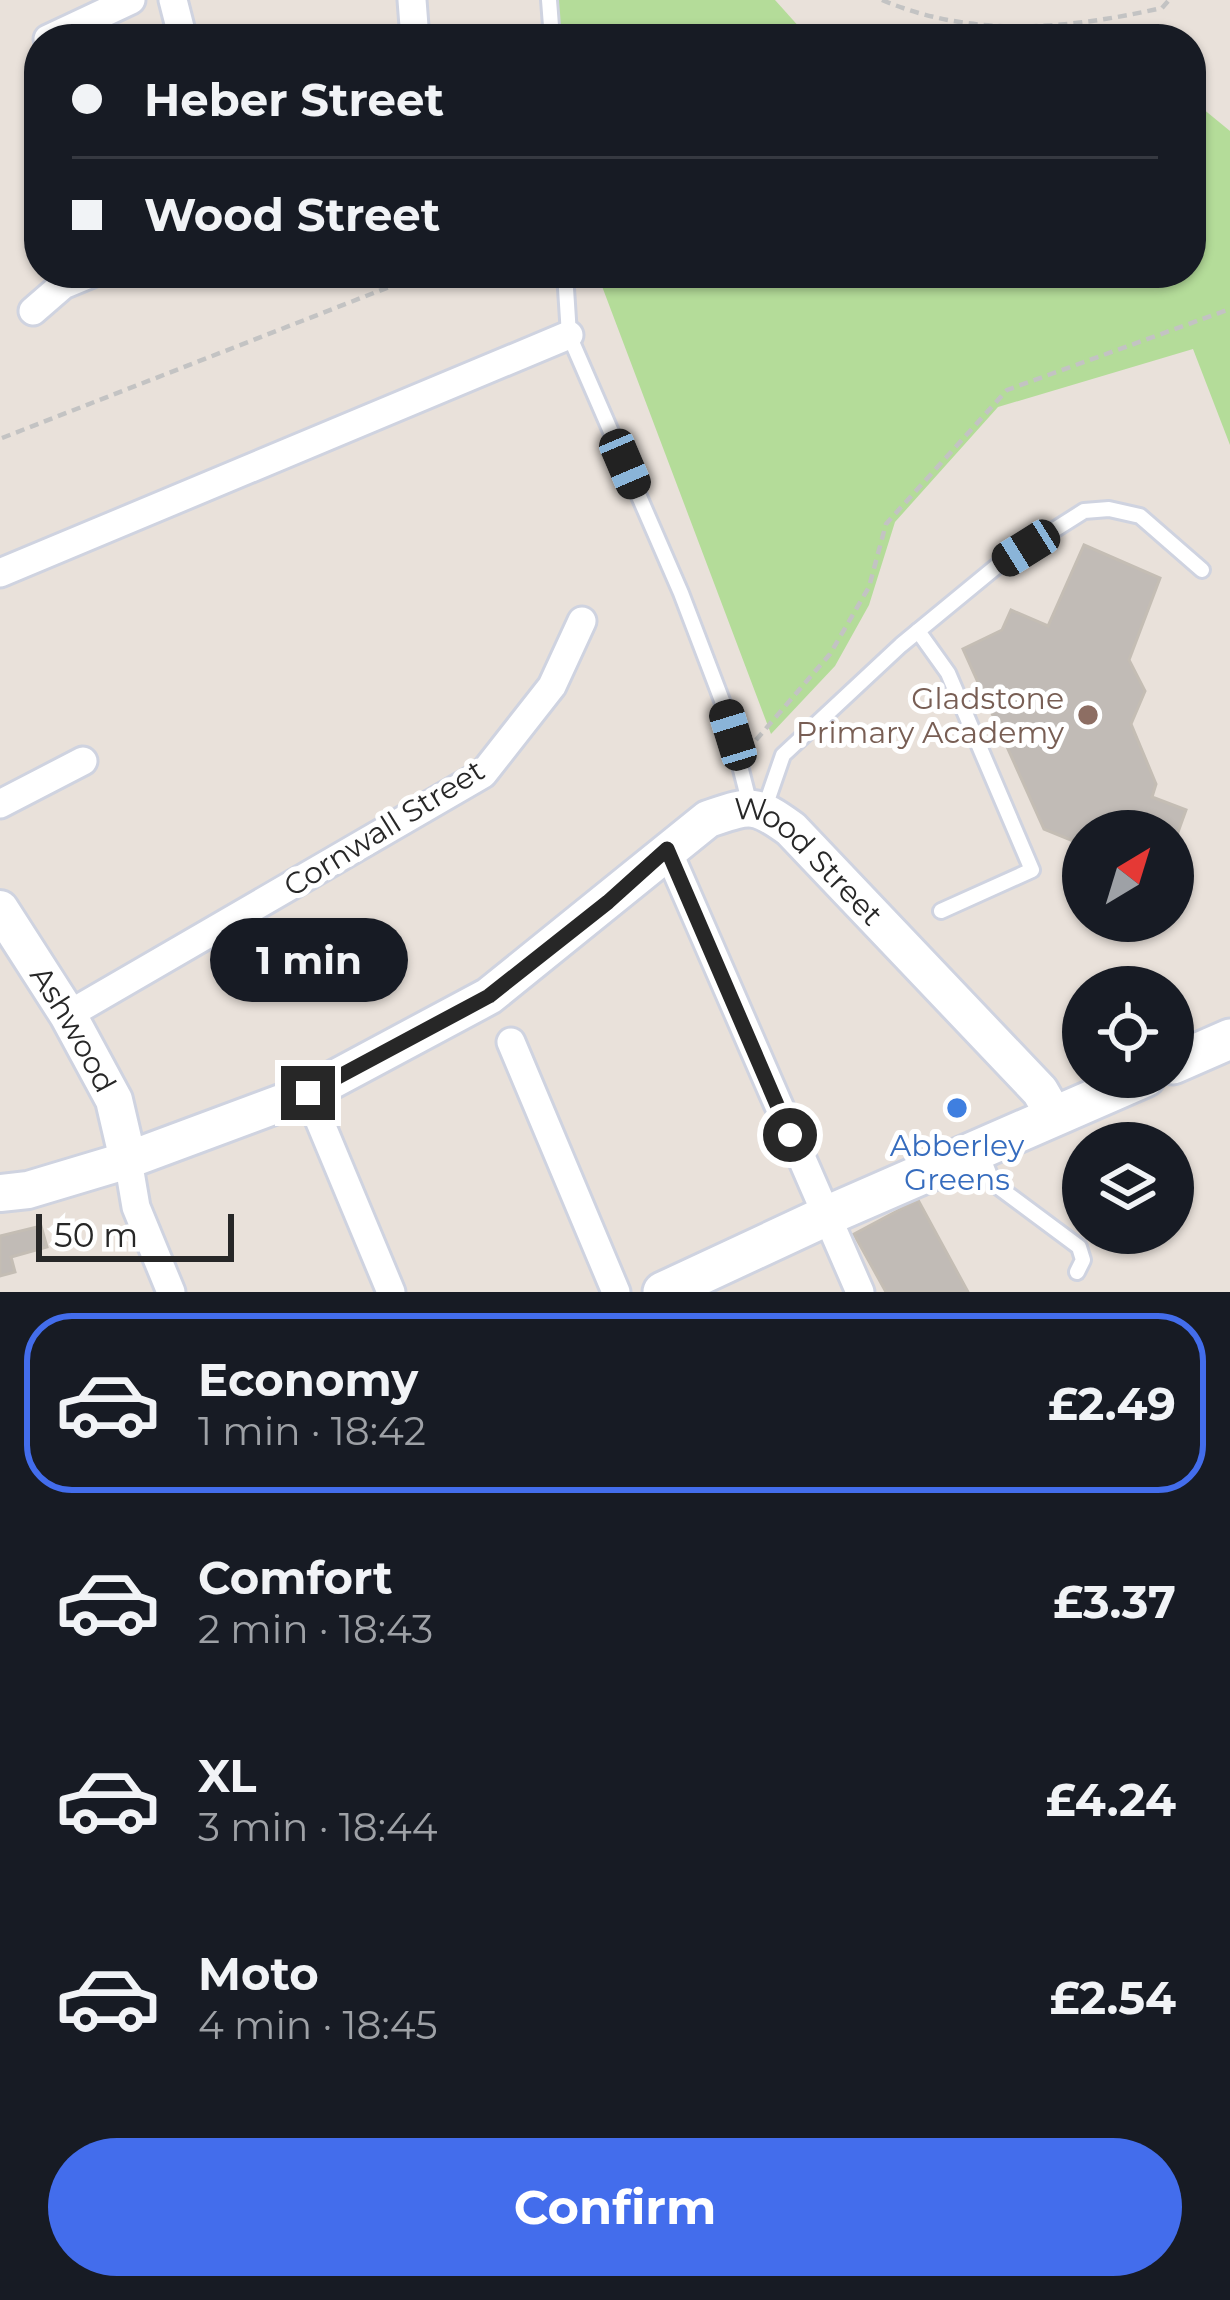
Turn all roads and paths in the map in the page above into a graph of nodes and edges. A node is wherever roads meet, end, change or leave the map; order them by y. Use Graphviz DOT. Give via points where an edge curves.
graph roads {
  1 [pos="131,0"];
  2 [pos="882,0"];
  3 [pos="1169,0"];
  4 [pos="77,24"];
  5 [pos="982,24"];
  6 [pos="1090,24"];
  7 [pos="59,288"];
  8 [pos="387,288"];
  9 [pos="566,288"];
  10 [pos="1230,309"];
  11 [pos="33,311"];
  12 [pos="569,335"];
  13 [pos="2,438"];
  14 [pos="1202,570"];
  15 [pos="0,573"];
  16 [pos="582,621"];
  17 [pos="918,631"];
  18 [pos="740,758"];
  19 [pos="83,761"];
  20 [pos="0,804"];
  21 [pos="757,807"];
  22 [pos="667,849"];
  23 [pos="0,909"];
  24 [pos="941,911"];
  25 [pos="68,1015"];
  26 [pos="1230,1039"];
  27 [pos="511,1042"];
  28 [pos="1194,1055"];
  29 [pos="308,1093"];
  30 [pos="1098,1098"];
  31 [pos="1055,1117"];
  32 [pos="979,1148"];
  33 [pos="128,1160"];
  34 [pos="0,1193"];
  35 [pos="824,1216"];
  36 [pos="1077,1272"];
  37 [pos="171,1292"];
  38 [pos="392,1292"];
  39 [pos="616,1292"];
  40 [pos="663,1292"];
  41 [pos="860,1292"];
  1 -- 4 [label="street"];
  2 -- 5 [label="path"];
  3 -- 6 [label="path"];
  7 -- 11 [label="street"];
  8 -- 13 [label="path"];
  9 -- 12 [label="lane"];
  10 -- 18 [label="path" via="1007,391 886,524 869,587 830,654"];
  12 -- 15 [label="street"];
  12 -- 18 [label="lane" via="681,593"];
  14 -- 17 [label="lane" via="1140,516 1084,512 997,566"];
  16 -- 25 [label="street, Cornwall Street" via="551,686 483,774"];
  17 -- 21 [label="lane" via="783,754"];
  17 -- 24 [label="lane" via="948,673 1032,870"];
  18 -- 21 [label="lane"];
  19 -- 20 [label="street"];
  21 -- 22 [label="street, Wood Street" via="708,819"];
  21 -- 31 [label="street, Wood Street" via="791,829 1040,1091"];
  22 -- 29 [label="street, Wood Street" via="489,996"];
  22 -- 35 [label="street"];
  23 -- 25 [label="street, Ashwood"];
  25 -- 33 [label="street, Ashwood" via="113,1100"];
  26 -- 28 [label="main road"];
  27 -- 39 [label="street"];
  29 -- 33 [label="street, Wood Street"];
  29 -- 38 [label="street"];
  30 -- 31 [label="main road"];
  31 -- 32 [label="main road"];
  32 -- 35 [label="main road"];
  32 -- 36 [label="lane" via="993,1183 1079,1247"];
  33 -- 34 [label="street, Wood Street"];
  33 -- 37 [label="street" via="136,1207"];
  35 -- 40 [label="main road"];
  35 -- 41 [label="street"];
}
